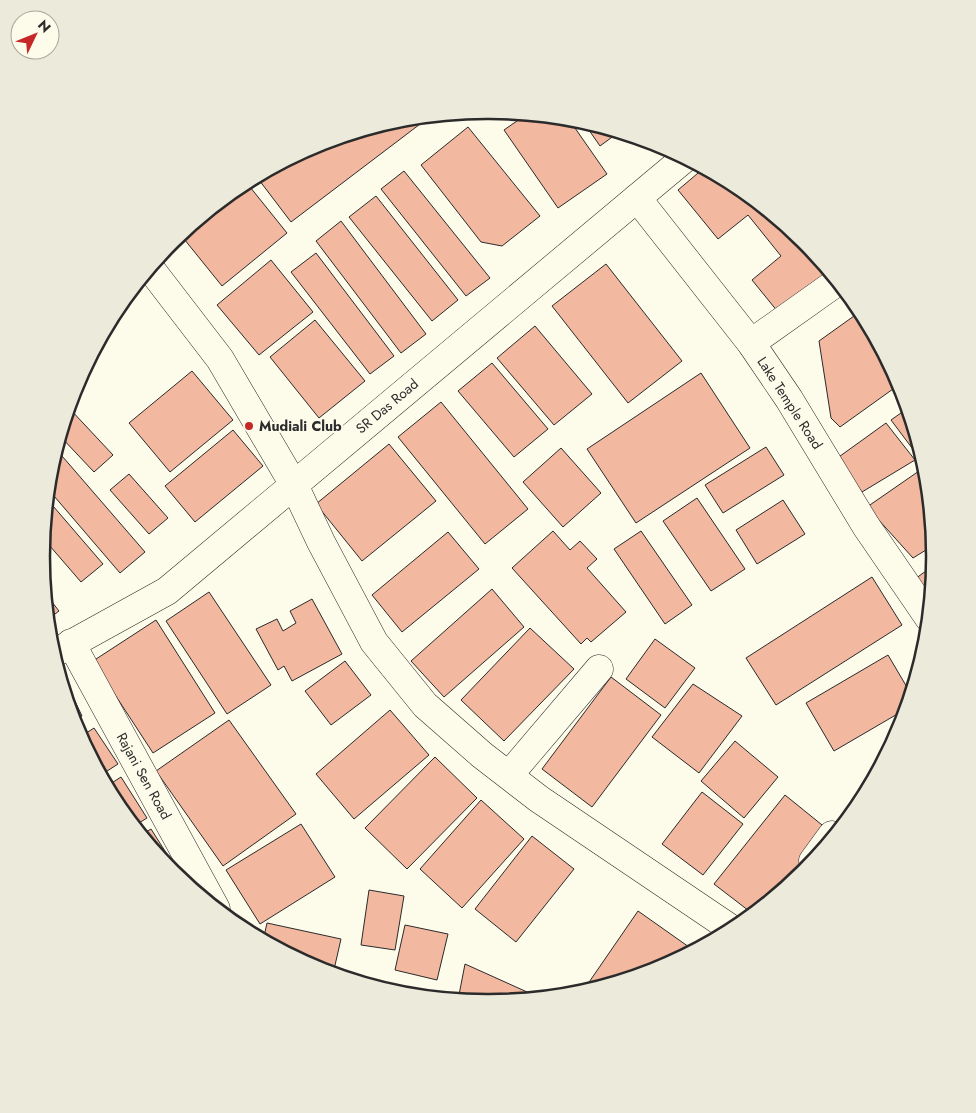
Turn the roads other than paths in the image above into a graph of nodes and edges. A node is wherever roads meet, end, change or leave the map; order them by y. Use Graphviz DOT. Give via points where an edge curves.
graph roads {
  1 [pos="679,163"];
  2 [pos="637,198"];
  3 [pos="154,274"];
  4 [pos="832,286"];
  5 [pos="751,343"];
  6 [pos="294,485"];
  7 [pos="923,609"];
  8 [pos="62,648"];
  9 [pos="599,670"];
  10 [pos="509,775"];
  11 [pos="206,891"];
  12 [pos="725,925"];
  1 -- 2 [label="street, SR Das Road"];
  2 -- 5 [label="street, Lake Temple Road"];
  2 -- 6 [label="street, SR Das Road"];
  3 -- 6 [label="street" via="220,359"];
  4 -- 5 [label="street"];
  5 -- 7 [label="street, Lake Temple Road" via="866,526"];
  6 -- 8 [label="street, SR Das Road" via="167,591"];
  6 -- 10 [label="street" via="374,642 425,705"];
  8 -- 11 [label="street, Rajani Sen Road"];
  9 -- 10 [label="street"];
  10 -- 12 [label="street" via="539,799"];
}
